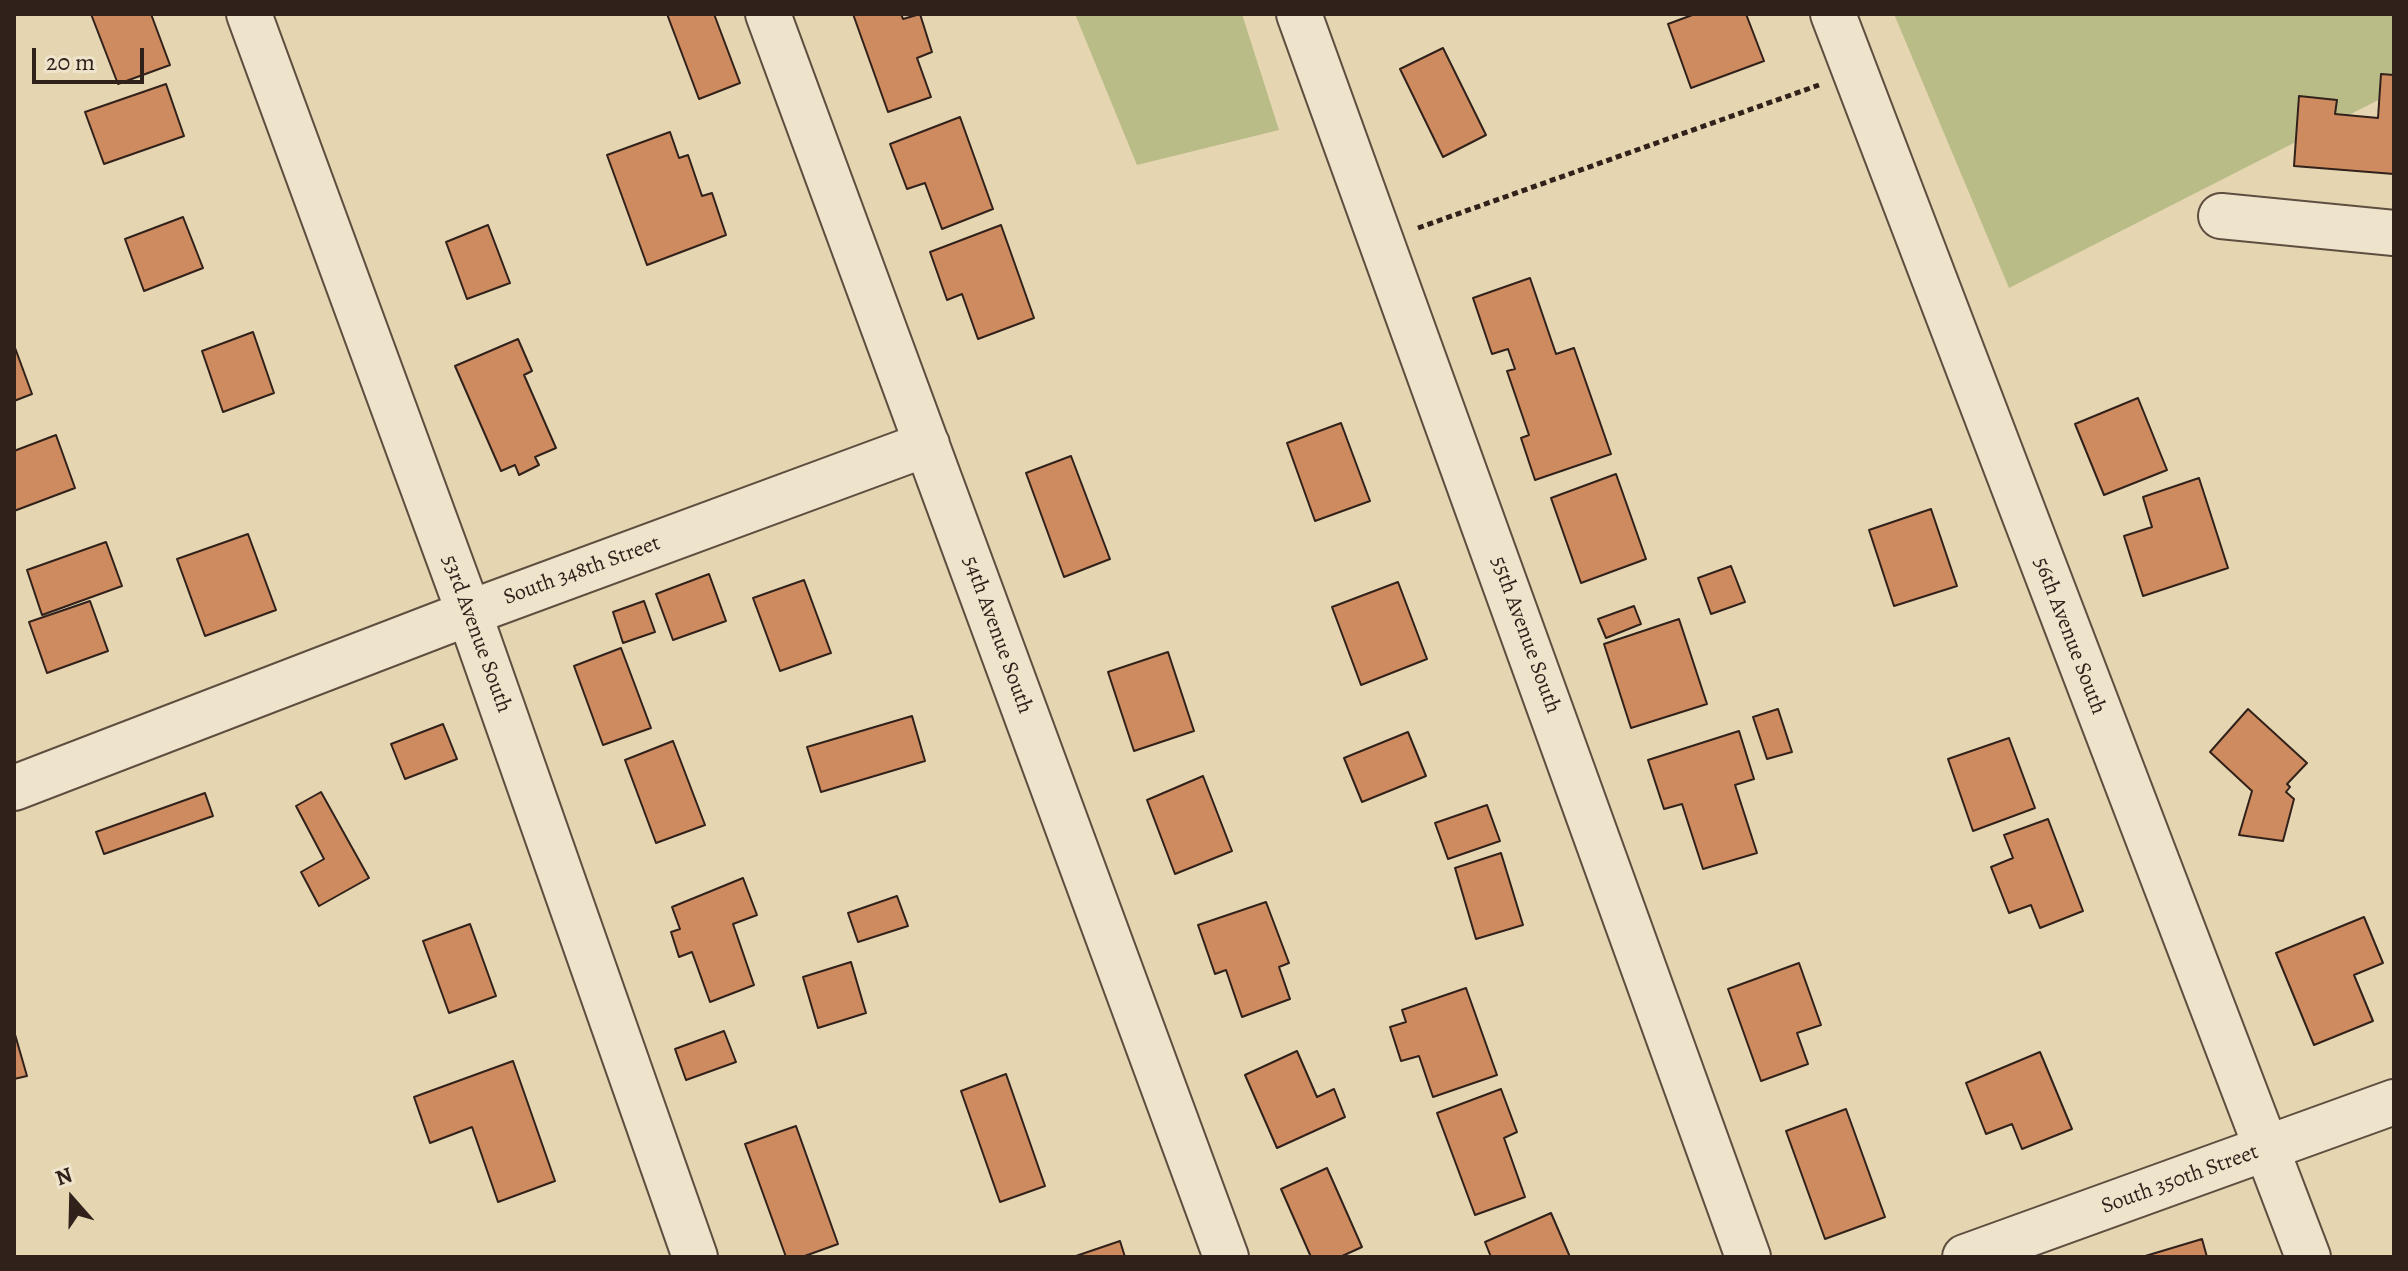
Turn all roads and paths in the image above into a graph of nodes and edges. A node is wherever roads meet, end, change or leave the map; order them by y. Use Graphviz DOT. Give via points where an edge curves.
graph roads {
  1 [pos="249,14"];
  2 [pos="768,14"];
  3 [pos="1299,14"];
  4 [pos="1833,14"];
  5 [pos="1834,80"];
  6 [pos="2221,216"];
  7 [pos="2394,233"];
  8 [pos="1383,240"];
  9 [pos="927,444"];
  10 [pos="469,613"];
  11 [pos="14,788"];
  12 [pos="2394,1102"];
  13 [pos="2266,1148"];
  14 [pos="695,1257"];
  15 [pos="1226,1257"];
  16 [pos="1748,1257"];
  17 [pos="1965,1257"];
  18 [pos="2308,1257"];
  1 -- 10 [label="street, 53rd Avenue South"];
  2 -- 9 [label="street, 54th Avenue South"];
  3 -- 8 [label="street, 55th Avenue South"];
  4 -- 13 [label="street, 56th Avenue South"];
  5 -- 8 [label="path"];
  6 -- 7 [label="street"];
  8 -- 16 [label="street, 55th Avenue South"];
  9 -- 10 [label="street, South 348th Street"];
  9 -- 15 [label="street, 54th Avenue South"];
  10 -- 11 [label="street, South 348th Street"];
  10 -- 14 [label="street, 53rd Avenue South"];
  12 -- 13 [label="street, South 350th Street"];
  13 -- 17 [label="street, South 350th Street"];
  13 -- 18 [label="street, 56th Avenue South"];
}
